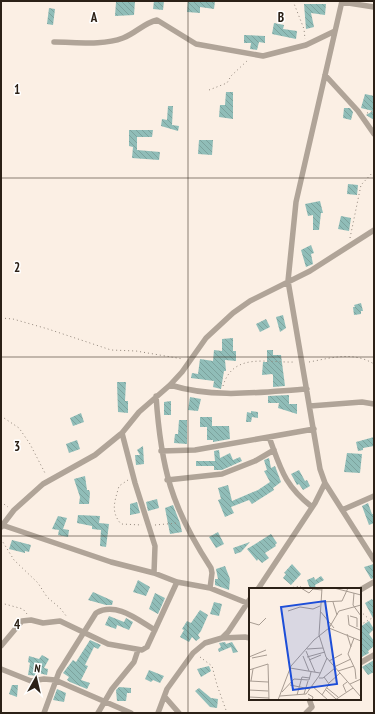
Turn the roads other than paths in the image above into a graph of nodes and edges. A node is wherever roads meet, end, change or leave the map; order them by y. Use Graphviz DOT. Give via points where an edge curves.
graph roads {
  1 [pos="342,1"];
  2 [pos="374,7"];
  3 [pos="335,31"];
  4 [pos="54,42"];
  5 [pos="325,74"];
  6 [pos="374,134"];
  7 [pos="374,230"];
  8 [pos="288,281"];
  9 [pos="170,385"];
  10 [pos="307,389"];
  11 [pos="156,396"];
  12 [pos="374,404"];
  13 [pos="310,406"];
  14 [pos="314,429"];
  15 [pos="122,433"];
  16 [pos="270,437"];
  17 [pos="274,450"];
  18 [pos="161,451"];
  19 [pos="167,480"];
  20 [pos="325,482"];
  21 [pos="374,496"];
  22 [pos="312,507"];
  23 [pos="342,510"];
  24 [pos="2,526"];
  25 [pos="374,560"];
  26 [pos="154,573"];
  27 [pos="178,582"];
  28 [pos="374,582"];
  29 [pos="210,588"];
  30 [pos="259,588"];
  31 [pos="361,589"];
  32 [pos="249,601"];
  33 [pos="155,630"];
  34 [pos="83,633"];
  35 [pos="222,638"];
  36 [pos="249,638"];
  37 [pos="1,646"];
  38 [pos="138,650"];
  39 [pos="374,655"];
  40 [pos="361,662"];
  41 [pos="1,669"];
  42 [pos="55,680"];
  43 [pos="165,697"];
  44 [pos="104,700"];
  45 [pos="309,700"];
  46 [pos="44,713"];
  47 [pos="98,713"];
  48 [pos="131,713"];
  49 [pos="158,713"];
  50 [pos="179,713"];
  51 [pos="306,713"];
  1 -- 2 [label="street"];
  1 -- 3 [label="street"];
  3 -- 4 [label="street" via="306,45 269,55 255,55 196,44 156,20 116,40"];
  3 -- 5 [label="street"];
  5 -- 6 [label="street" via="364,118"];
  5 -- 8 [label="street" via="296,202"];
  7 -- 8 [label="street"];
  8 -- 9 [label="street" via="233,313 206,338 191,361"];
  8 -- 10 [label="street"];
  9 -- 10 [label="street" via="190,391 222,394"];
  9 -- 11 [label="street"];
  10 -- 13 [label="street"];
  11 -- 15 [label="street"];
  11 -- 18 [label="street"];
  12 -- 13 [label="street" via="362,402"];
  13 -- 14 [label="street"];
  14 -- 16 [label="street"];
  14 -- 20 [label="street" via="320,469"];
  15 -- 24 [label="street" via="27,497"];
  15 -- 26 [label="street" via="155,546"];
  16 -- 17 [label="street"];
  16 -- 18 [label="street" via="195,450"];
  17 -- 19 [label="street" via="255,461 222,474"];
  17 -- 22 [label="street" via="289,485"];
  18 -- 19 [label="street"];
  19 -- 29 [label="street" via="183,522 211,568"];
  20 -- 22 [label="street"];
  20 -- 23 [label="street"];
  21 -- 23 [label="street"];
  22 -- 30 [label="street"];
  23 -- 25 [label="street"];
  24 -- 26 [label="street" via="111,562"];
  26 -- 27 [label="street"];
  27 -- 29 [label="street"];
  27 -- 33 [label="street"];
  28 -- 31 [label="street"];
  29 -- 32 [label="street"];
  32 -- 35 [label="street" via="235,625"];
  33 -- 34 [label="street" via="122,611 106,609 96,613"];
  33 -- 38 [label="street" via="147,647"];
  34 -- 37 [label="street" via="60,621 43,623 32,620 20,622"];
  34 -- 38 [label="street" via="113,646"];
  34 -- 42 [label="street"];
  35 -- 36 [label="street"];
  35 -- 43 [label="street" via="205,643 193,653 173,680"];
  38 -- 44 [label="street" via="134,662"];
  39 -- 40 [label="street"];
  41 -- 42 [label="street" via="31,681 44,678"];
  42 -- 44 [label="street"];
  42 -- 46 [label="street"];
  43 -- 49 [label="street"];
  43 -- 50 [label="street"];
  44 -- 47 [label="street"];
  44 -- 48 [label="street"];
  45 -- 51 [label="street" via="312,707"];
}
